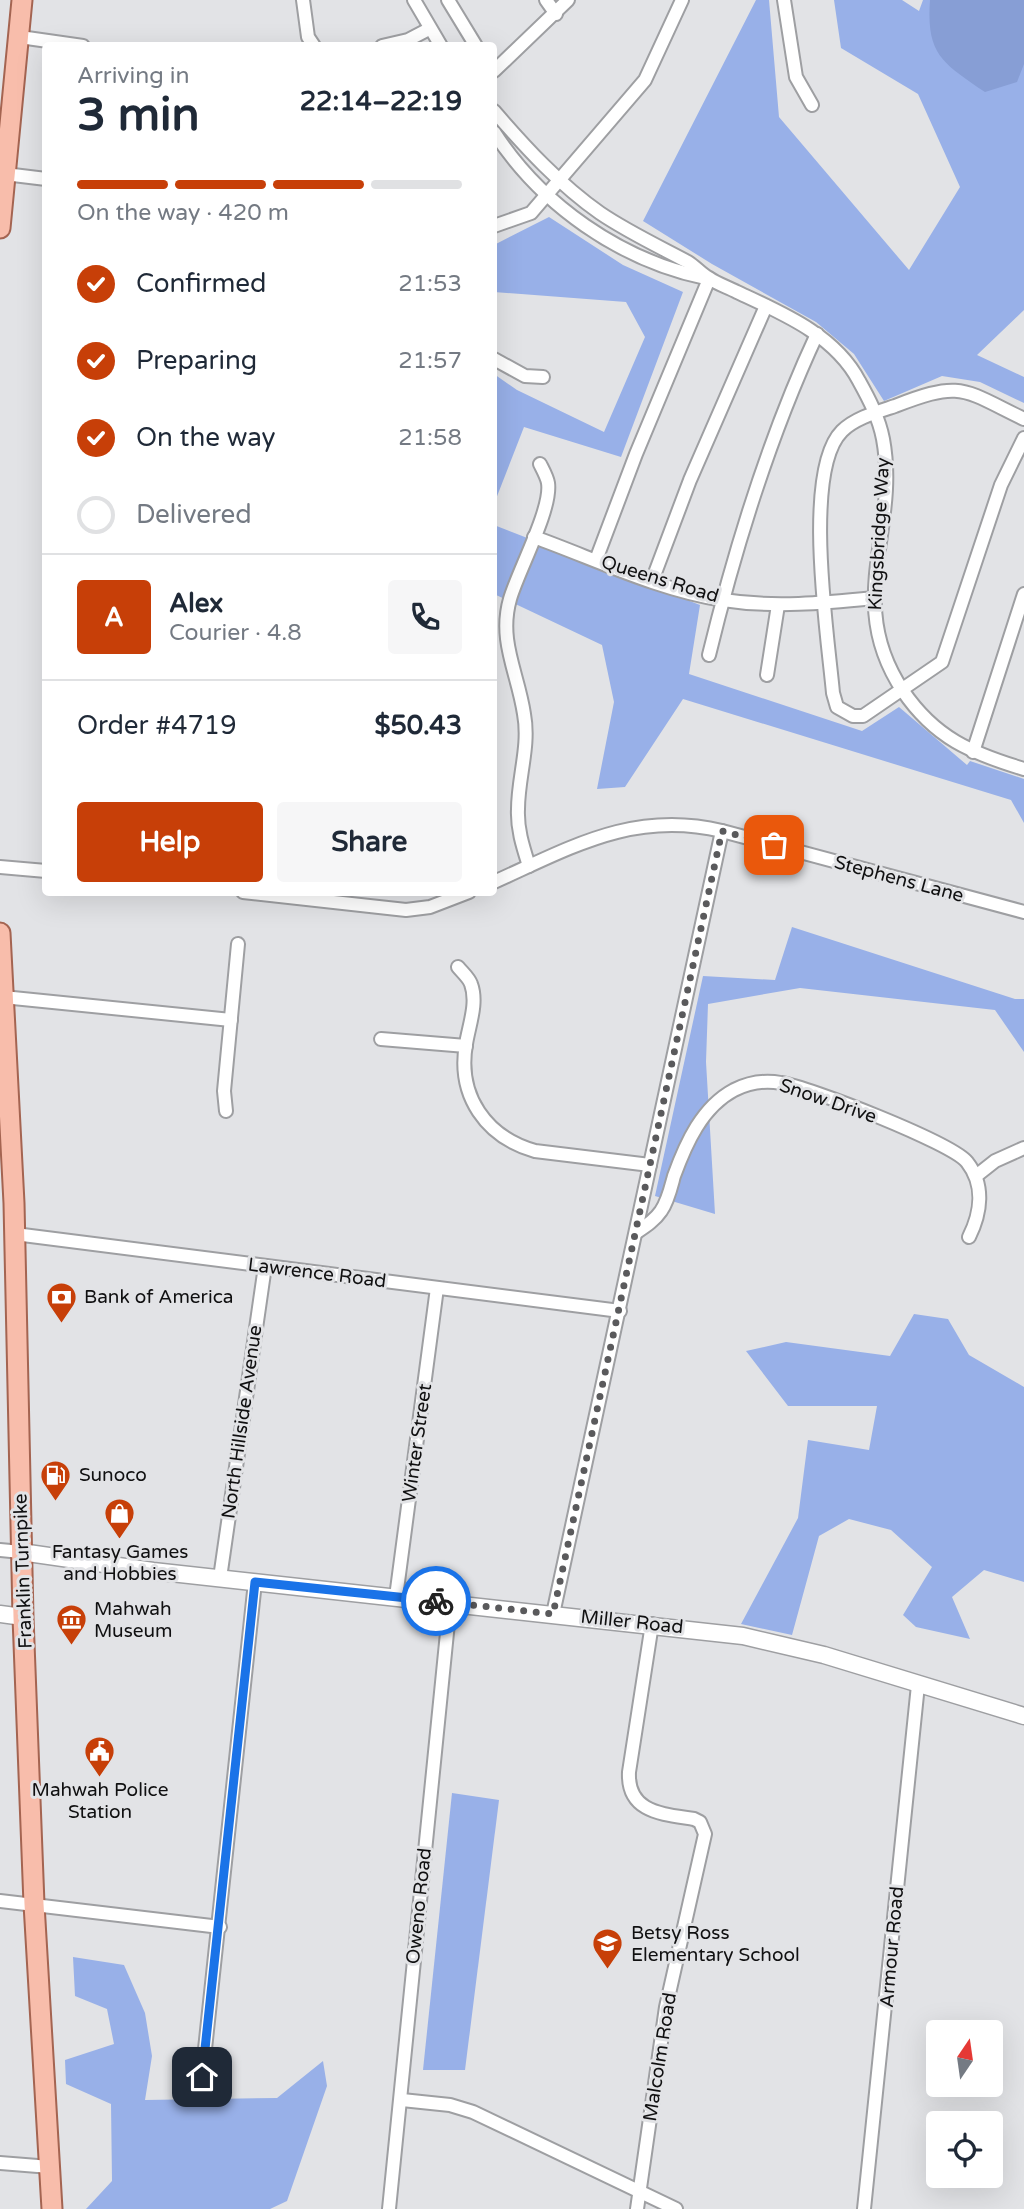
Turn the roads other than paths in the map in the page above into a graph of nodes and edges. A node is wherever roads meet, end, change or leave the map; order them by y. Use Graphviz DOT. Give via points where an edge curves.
graph roads {
  1 [pos="23,0"];
  2 [pos="303,0"];
  3 [pos="414,0"];
  4 [pos="448,0"];
  5 [pos="546,0"];
  6 [pos="568,0"];
  7 [pos="682,0"];
  8 [pos="784,0"];
  9 [pos="556,14"];
  10 [pos="429,29"];
  11 [pos="20,37"];
  12 [pos="55,42"];
  13 [pos="311,42"];
  14 [pos="399,42"];
  15 [pos="438,42"];
  16 [pos="474,42"];
  17 [pos="497,68"];
  18 [pos="812,105"];
  19 [pos="497,114"];
  20 [pos="497,136"];
  21 [pos="5,174"];
  22 [pos="42,179"];
  23 [pos="560,181"];
  24 [pos="546,196"];
  25 [pos="497,225"];
  26 [pos="0,228"];
  27 [pos="709,279"];
  28 [pos="766,306"];
  29 [pos="817,334"];
  30 [pos="497,361"];
  31 [pos="543,377"];
  32 [pos="876,413"];
  33 [pos="1024,419"];
  34 [pos="1024,438"];
  35 [pos="540,464"];
  36 [pos="534,537"];
  37 [pos="596,559"];
  38 [pos="652,581"];
  39 [pos="1024,594"];
  40 [pos="874,598"];
  41 [pos="722,600"];
  42 [pos="824,603"];
  43 [pos="778,605"];
  44 [pos="709,655"];
  45 [pos="767,676"];
  46 [pos="903,690"];
  47 [pos="973,752"];
  48 [pos="1024,769"];
  49 [pos="722,831"];
  50 [pos="529,866"];
  51 [pos="0,867"];
  52 [pos="42,871"];
  53 [pos="497,881"];
  54 [pos="277,896"];
  55 [pos="459,896"];
  56 [pos="1024,912"];
  57 [pos="0,933"];
  58 [pos="238,944"];
  59 [pos="458,967"];
  60 [pos="4,997"];
  61 [pos="230,1020"];
  62 [pos="381,1038"];
  63 [pos="466,1046"];
  64 [pos="226,1111"];
  65 [pos="1024,1148"];
  66 [pos="650,1166"];
  67 [pos="976,1176"];
  68 [pos="638,1232"];
  69 [pos="15,1234"];
  70 [pos="969,1237"];
  71 [pos="265,1266"];
  72 [pos="437,1288"];
  73 [pos="620,1311"];
  74 [pos="0,1550"];
  75 [pos="21,1552"];
  76 [pos="220,1578"];
  77 [pos="255,1582"];
  78 [pos="396,1597"];
  79 [pos="450,1603"];
  80 [pos="0,1614"];
  81 [pos="553,1614"];
  82 [pos="23,1617"];
  83 [pos="652,1625"];
  84 [pos="918,1685"];
  85 [pos="1024,1716"];
  86 [pos="0,1901"];
  87 [pos="34,1904"];
  88 [pos="220,1927"];
  89 [pos="202,2077"];
  90 [pos="402,2100"];
  91 [pos="0,2163"];
  92 [pos="50,2167"];
  93 [pos="638,2193"];
  94 [pos="52,2209"];
  95 [pos="389,2209"];
  96 [pos="636,2209"];
  97 [pos="676,2209"];
  98 [pos="864,2209"];
  1 -- 11 [label="main road"];
  2 -- 13 [label="street"];
  3 -- 10 [label="street"];
  4 -- 16 [label="street"];
  5 -- 9 [label="street"];
  6 -- 9 [label="street"];
  7 -- 23 [label="street" via="645,80"];
  8 -- 18 [label="street" via="796,77"];
  9 -- 17 [label="street"];
  10 -- 14 [label="street"];
  10 -- 15 [label="street"];
  11 -- 12 [label="street"];
  11 -- 21 [label="main road"];
  19 -- 23 [label="street, Kingsbridge Way"];
  20 -- 24 [label="street" via="533,186"];
  21 -- 22 [label="street"];
  21 -- 26 [label="main road"];
  23 -- 24 [label="street"];
  23 -- 27 [label="street, Kingsbridge Way" via="600,213 691,264"];
  24 -- 25 [label="street" via="531,213"];
  24 -- 27 [label="street" via="602,236 682,273"];
  27 -- 28 [label="street, Kingsbridge Way"];
  27 -- 37 [label="street"];
  28 -- 29 [label="street, Kingsbridge Way"];
  28 -- 38 [label="street" via="690,480"];
  29 -- 32 [label="street, Kingsbridge Way" via="857,377"];
  29 -- 41 [label="street" via="765,459"];
  30 -- 31 [label="street" via="525,376"];
  32 -- 33 [label="street" via="933,391 957,389"];
  32 -- 40 [label="street, Kingsbridge Way" via="886,462"];
  32 -- 42 [label="street" via="840,432 825,468 820,501"];
  34 -- 46 [label="street" via="1001,485 942,662"];
  35 -- 36 [label="street" via="548,482 548,498"];
  36 -- 37 [label="street, Queens Road"];
  36 -- 50 [label="street" via="515,582 505,623 527,738 517,808"];
  37 -- 38 [label="street, Queens Road"];
  38 -- 41 [label="street, Queens Road"];
  39 -- 47 [label="street"];
  40 -- 42 [label="street, Queens Road"];
  40 -- 46 [label="street, Kingsbridge Way" via="881,648"];
  41 -- 43 [label="street, Queens Road"];
  41 -- 44 [label="street"];
  42 -- 43 [label="street, Queens Road"];
  42 -- 46 [label="street" via="837,707 863,716"];
  43 -- 45 [label="street"];
  46 -- 47 [label="street, Kingsbridge Way" via="936,730"];
  47 -- 48 [label="street, Kingsbridge Way"];
  49 -- 50 [label="street, Stephens Lane" via="675,823 625,828"];
  49 -- 56 [label="street, Stephens Lane"];
  49 -- 66 [label="street"];
  50 -- 53 [label="street, Stephens Lane"];
  51 -- 52 [label="street"];
  54 -- 55 [label="street" via="406,911"];
  57 -- 60 [label="main road, Franklin Turnpike"];
  58 -- 61 [label="street"];
  59 -- 63 [label="street" via="471,983 473,996"];
  60 -- 61 [label="street"];
  60 -- 69 [label="main road, Franklin Turnpike"];
  61 -- 64 [label="street"];
  62 -- 63 [label="street"];
  63 -- 66 [label="street" via="464,1076 473,1104 482,1119 506,1140 535,1151"];
  65 -- 67 [label="street"];
  66 -- 68 [label="street"];
  67 -- 68 [label="street, Snow Drive" via="952,1149 905,1128 795,1087 773,1082 750,1084 724,1096 701,1120 682,1154 664,1208"];
  67 -- 70 [label="street" via="978,1220"];
  68 -- 73 [label="street"];
  69 -- 71 [label="street, Lawrence Road"];
  69 -- 75 [label="main road, Franklin Turnpike"];
  71 -- 72 [label="street, Lawrence Road"];
  71 -- 76 [label="street, North Hillside Avenue"];
  72 -- 73 [label="street, Lawrence Road"];
  72 -- 78 [label="street, Winter Street"];
  73 -- 81 [label="street"];
  74 -- 75 [label="street"];
  75 -- 76 [label="street, Miller Road"];
  75 -- 82 [label="main road, Franklin Turnpike"];
  76 -- 77 [label="street, Miller Road"];
  77 -- 78 [label="street, Miller Road"];
  77 -- 88 [label="street"];
  78 -- 79 [label="street, Miller Road"];
  79 -- 81 [label="street, Miller Road"];
  79 -- 90 [label="street, Oweno Road"];
  80 -- 82 [label="street"];
  81 -- 83 [label="street, Miller Road"];
  82 -- 87 [label="main road, Franklin Turnpike"];
  83 -- 84 [label="street, Miller Road" via="784,1644"];
  83 -- 93 [label="street, Malcolm Road" via="629,1772 631,1793 653,1813 700,1822 705,1834 664,2019"];
  84 -- 85 [label="street, Miller Road"];
  84 -- 98 [label="street, Armour Road"];
  86 -- 87 [label="street"];
  87 -- 88 [label="street"];
  87 -- 92 [label="main road, Franklin Turnpike"];
  88 -- 89 [label="street"];
  90 -- 93 [label="street" via="473,2112"];
  90 -- 95 [label="street, Oweno Road"];
  91 -- 92 [label="street"];
  92 -- 94 [label="main road, Franklin Turnpike"];
  93 -- 96 [label="street, Malcolm Road"];
  93 -- 97 [label="street"];
}
